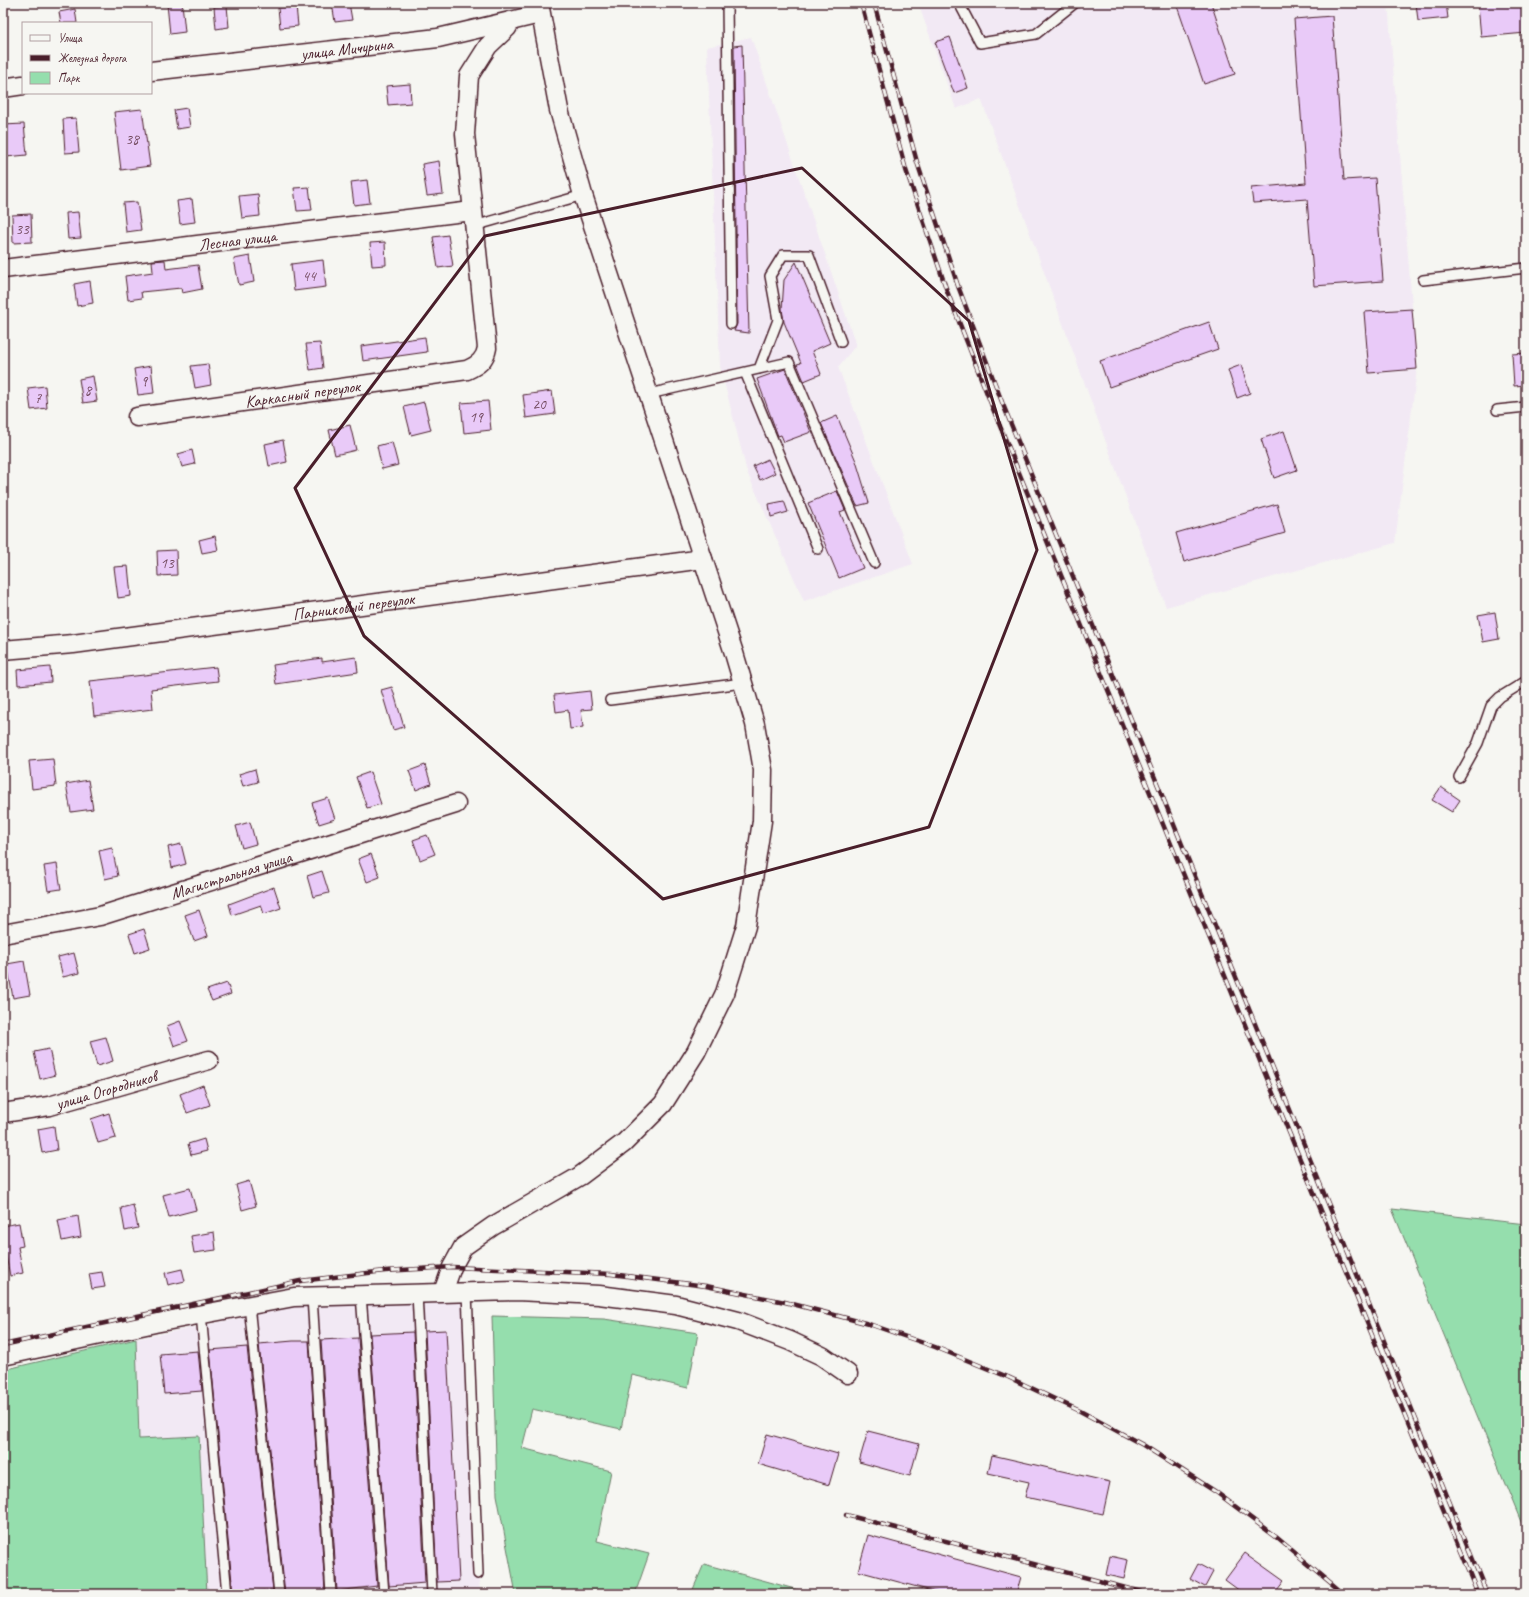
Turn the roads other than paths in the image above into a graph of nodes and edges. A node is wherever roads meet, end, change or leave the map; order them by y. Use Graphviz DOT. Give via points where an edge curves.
graph roads {
  1 [pos="727,3"];
  2 [pos="959,3"];
  3 [pos="1075,3"];
  4 [pos="539,9"];
  5 [pos="510,21"];
  6 [pos="152,71"];
  7 [pos="22,85"];
  8 [pos="3,88"];
  9 [pos="583,195"];
  10 [pos="473,219"];
  11 [pos="1526,268"];
  12 [pos="3,269"];
  13 [pos="1423,280"];
  14 [pos="731,324"];
  15 [pos="841,342"];
  16 [pos="759,369"];
  17 [pos="746,372"];
  18 [pos="649,394"];
  19 [pos="1526,407"];
  20 [pos="1497,410"];
  21 [pos="137,417"];
  22 [pos="818,549"];
  23 [pos="703,559"];
  24 [pos="874,563"];
  25 [pos="3,650"];
  26 [pos="1526,681"];
  27 [pos="743,683"];
  28 [pos="610,700"];
  29 [pos="1459,777"];
  30 [pos="456,804"];
  31 [pos="3,934"];
  32 [pos="209,1060"];
  33 [pos="3,1113"];
  34 [pos="443,1292"];
  35 [pos="467,1292"];
  36 [pos="417,1293"];
  37 [pos="361,1295"];
  38 [pos="312,1297"];
  39 [pos="249,1305"];
  40 [pos="201,1314"];
  41 [pos="3,1356"];
  42 [pos="848,1374"];
  43 [pos="478,1574"];
  44 [pos="227,1594"];
  45 [pos="279,1594"];
  46 [pos="331,1594"];
  47 [pos="384,1594"];
  48 [pos="432,1594"];
  1 -- 14 [label="lane"];
  2 -- 3 [label="lane" via="980,43 1036,34"];
  4 -- 5 [label="street, улица Мичурина"];
  4 -- 9 [label="street" via="559,110"];
  5 -- 6 [label="street, улица Мичурина" via="438,38"];
  5 -- 10 [label="street" via="507,28 488,46 469,76 465,134"];
  7 -- 8 [label="street"];
  9 -- 10 [label="lane"];
  9 -- 18 [label="street"];
  10 -- 12 [label="street, Лесная улица"];
  10 -- 21 [label="street, Каркасный переулок" via="487,348 486,356 475,367"];
  11 -- 13 [label="lane"];
  15 -- 16 [label="lane" via="809,255 783,255 770,276 778,320"];
  16 -- 17 [label="lane"];
  16 -- 24 [label="lane" via="789,362"];
  17 -- 18 [label="lane"];
  17 -- 22 [label="lane"];
  18 -- 23 [label="street"];
  19 -- 20 [label="lane"];
  23 -- 25 [label="street, Парниковый переулок" via="73,644"];
  23 -- 27 [label="street"];
  26 -- 29 [label="lane" via="1500,697 1492,706 1478,743"];
  27 -- 28 [label="lane"];
  27 -- 34 [label="street" via="755,724 763,770 762,821 746,926 725,993 703,1039 663,1104 624,1143 580,1176 493,1226 463,1247"];
  30 -- 31 [label="street, Магистральная улица" via="100,916"];
  32 -- 33 [label="street, улица Огородников" via="49,1106"];
  34 -- 35 [label="street"];
  34 -- 36 [label="street"];
  35 -- 42 [label="street" via="517,1291 599,1295 676,1305 738,1321 790,1341 822,1356"];
  35 -- 43 [label="lane"];
  36 -- 37 [label="street"];
  36 -- 48 [label="lane"];
  37 -- 38 [label="street"];
  37 -- 47 [label="lane"];
  38 -- 39 [label="street" via="294,1297"];
  38 -- 46 [label="lane"];
  39 -- 40 [label="street"];
  39 -- 45 [label="lane"];
  40 -- 41 [label="street"];
  40 -- 44 [label="lane"];
}
